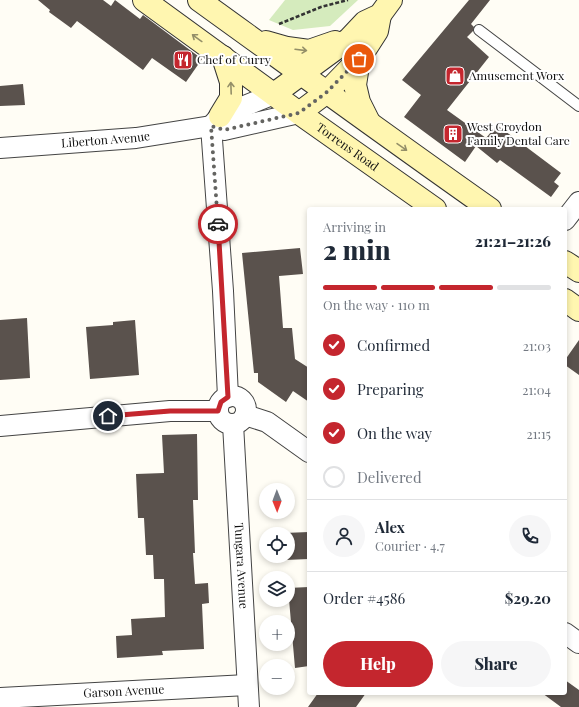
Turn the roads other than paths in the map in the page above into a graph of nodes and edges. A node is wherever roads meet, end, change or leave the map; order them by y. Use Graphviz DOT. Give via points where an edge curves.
graph roads {
  1 [pos="144,0"];
  2 [pos="199,0"];
  3 [pos="385,7"];
  4 [pos="479,30"];
  5 [pos="250,37"];
  6 [pos="349,39"];
  7 [pos="223,57"];
  8 [pos="359,59"];
  9 [pos="302,73"];
  10 [pos="327,92"];
  11 [pos="274,94"];
  12 [pos="579,106"];
  13 [pos="299,113"];
  14 [pos="216,121"];
  15 [pos="370,125"];
  16 [pos="0,148"];
  17 [pos="579,202"];
  18 [pos="432,207"];
  19 [pos="487,207"];
  20 [pos="567,217"];
  21 [pos="567,263"];
  22 [pos="579,271"];
  23 [pos="567,301"];
  24 [pos="579,310"];
  25 [pos="231,412"];
  26 [pos="0,426"];
  27 [pos="307,451"];
  28 [pos="567,634"];
  29 [pos="579,643"];
  30 [pos="247,685"];
  31 [pos="1,701"];
  32 [pos="249,707"];
  7 -- 1 [label="main road, Torrens Road, one-way"];
  2 -- 5 [label="main road"];
  3 -- 6 [label="main road" via="365,22"];
  3 -- 8 [label="main road" via="377,31"];
  4 -- 12 [label="lane"];
  5 -- 6 [label="main road, one-way" via="287,48 309,51"];
  5 -- 9 [label="main road"];
  6 -- 9 [label="main road"];
  7 -- 11 [label="main road, Torrens Road"];
  14 -- 7 [label="main road, one-way" via="231,98 231,82"];
  8 -- 10 [label="main road"];
  8 -- 15 [label="main road" via="355,85 359,102"];
  9 -- 10 [label="main road"];
  9 -- 11 [label="main road"];
  10 -- 13 [label="main road"];
  10 -- 15 [label="main road"];
  11 -- 13 [label="main road, Torrens Road"];
  11 -- 14 [label="street, Liberton Avenue"];
  13 -- 14 [label="street, Liberton Avenue" via="224,130"];
  13 -- 18 [label="main road, Torrens Road"];
  14 -- 16 [label="street, Liberton Avenue" via="136,138"];
  14 -- 25 [label="street, Tungara Avenue"];
  15 -- 19 [label="main road, one-way"];
  17 -- 20 [label="street"];
  21 -- 22 [label="main road"];
  23 -- 24 [label="main road"];
  25 -- 26 [label="street" via="170,411"];
  25 -- 27 [label="street" via="267,422"];
  25 -- 30 [label="street, Tungara Avenue"];
  28 -- 29 [label="street"];
  30 -- 31 [label="street, Garson Avenue"];
  30 -- 32 [label="street, Tungara Avenue"];
}
